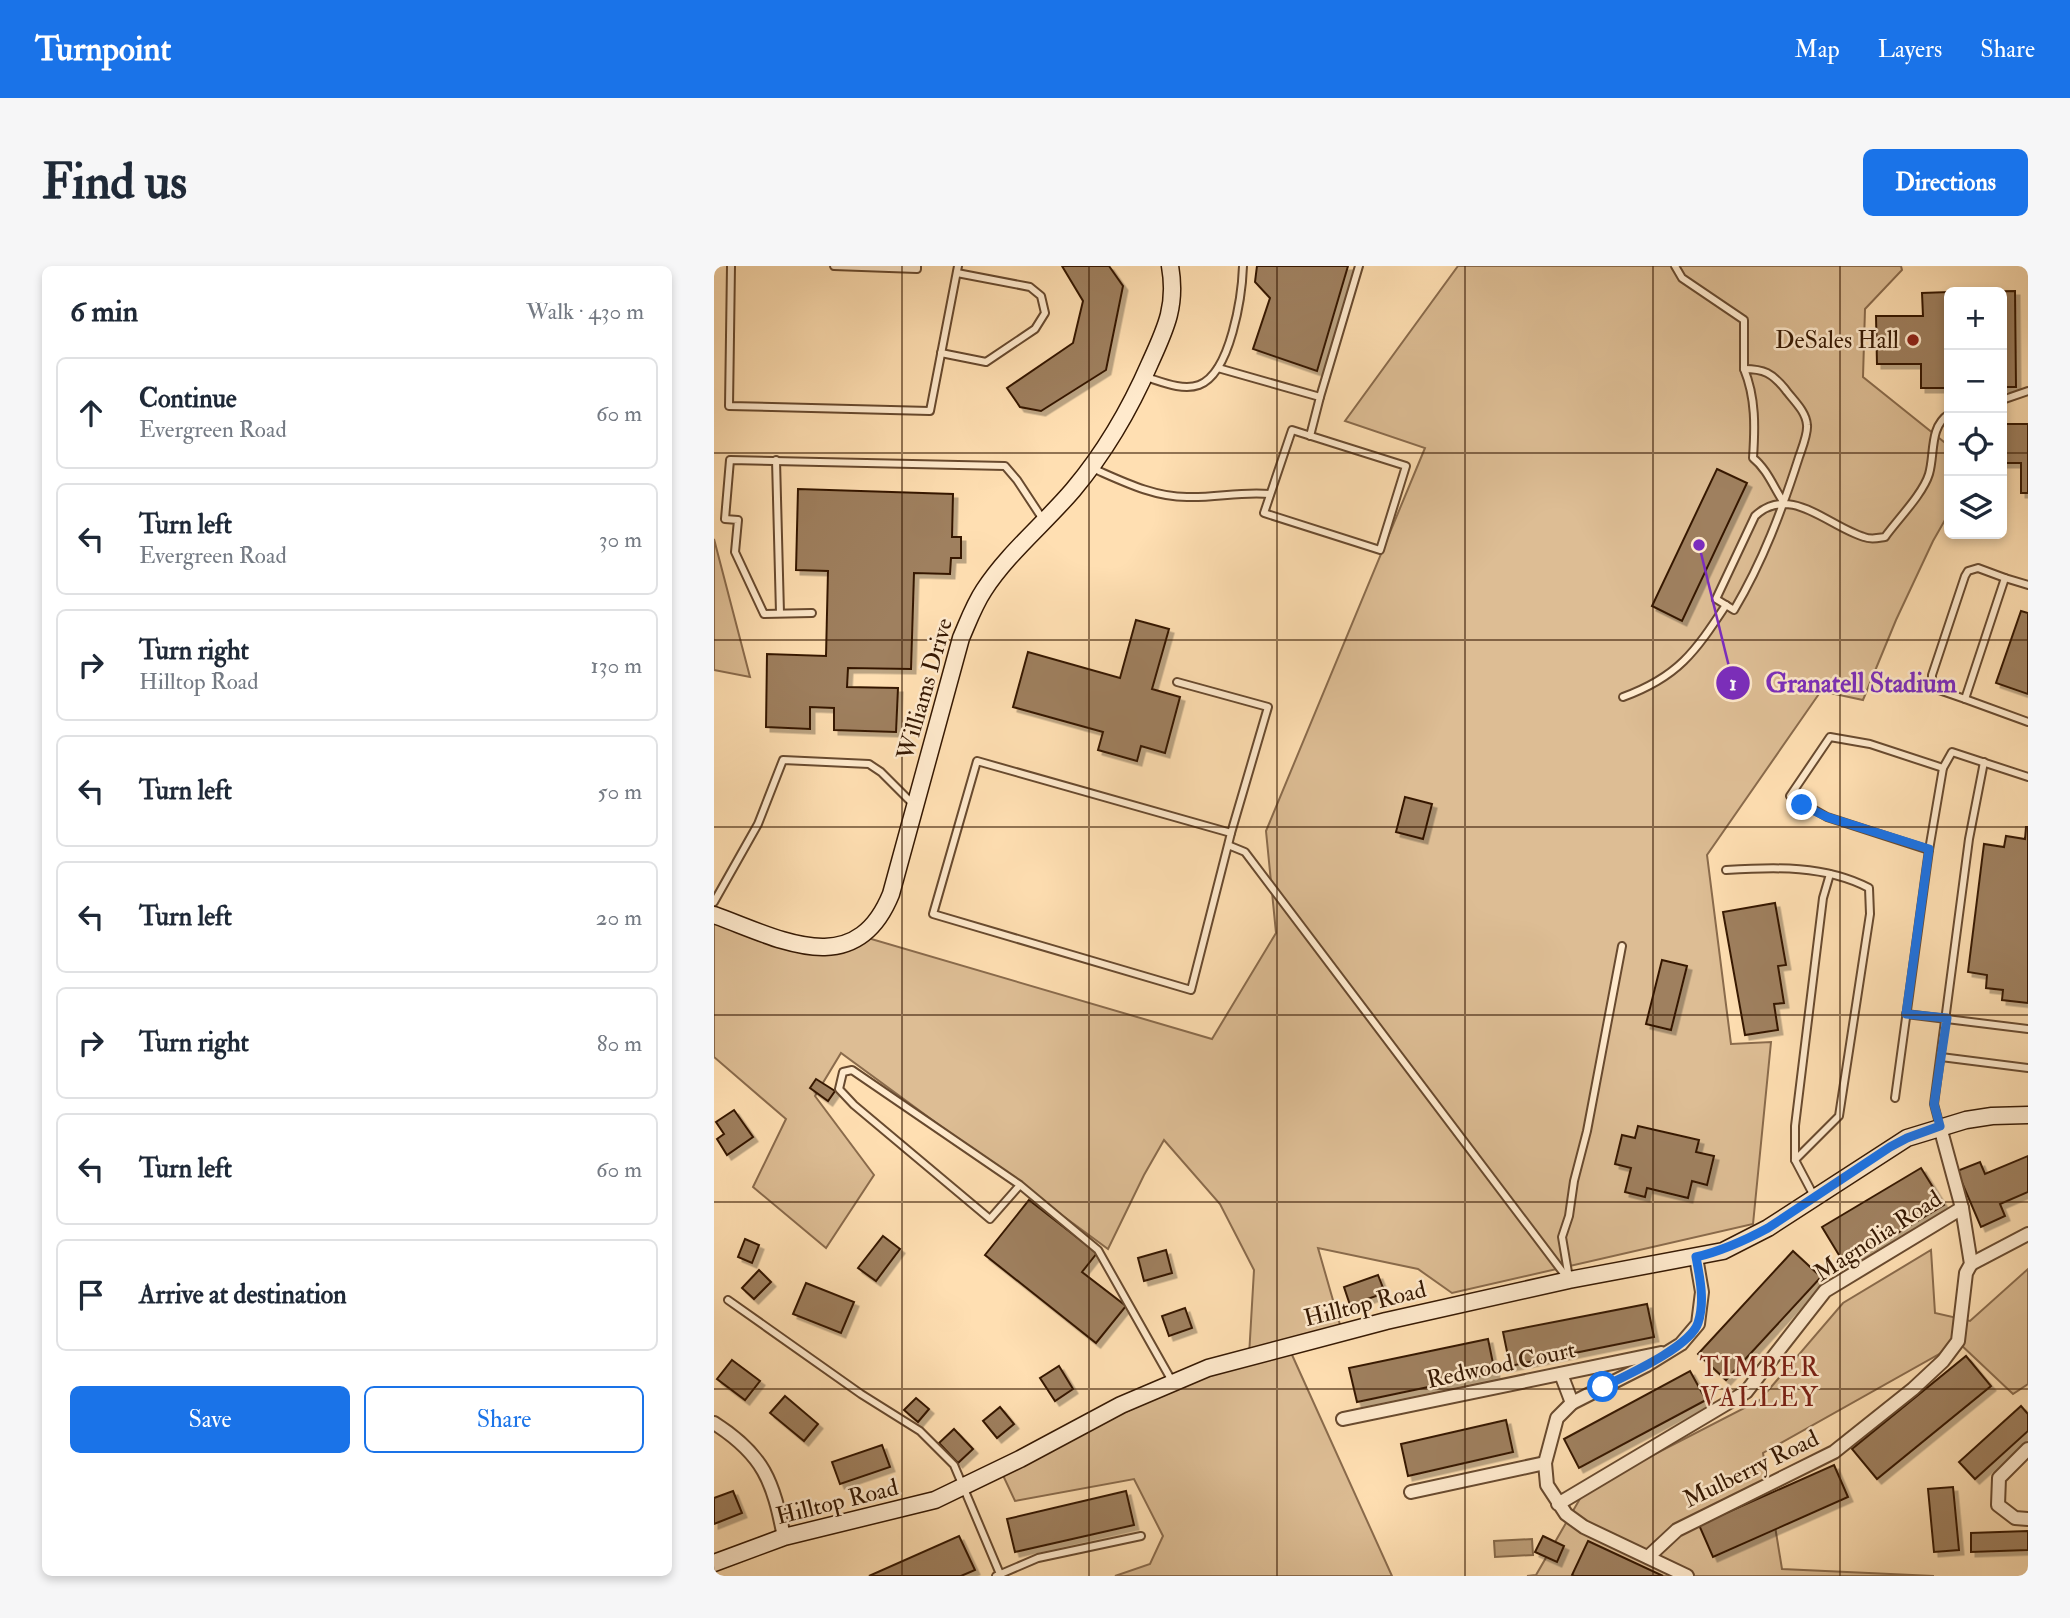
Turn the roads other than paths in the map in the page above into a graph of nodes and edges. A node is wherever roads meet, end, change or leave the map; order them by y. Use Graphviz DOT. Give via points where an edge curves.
graph roads {
  1 [pos="731,266"];
  2 [pos="834,266"];
  3 [pos="917,266"];
  4 [pos="1170,266"];
  5 [pos="1243,266"];
  6 [pos="1359,266"];
  7 [pos="1675,266"];
  8 [pos="958,269"];
  9 [pos="941,353"];
  10 [pos="1218,368"];
  11 [pos="1744,369"];
  12 [pos="1145,376"];
  13 [pos="2028,391"];
  14 [pos="1320,397"];
  15 [pos="2007,398"];
  16 [pos="1944,417"];
  17 [pos="1310,436"];
  18 [pos="776,460"];
  19 [pos="1090,467"];
  20 [pos="1270,494"];
  21 [pos="1784,503"];
  22 [pos="1045,522"];
  23 [pos="2005,578"];
  24 [pos="2028,585"];
  25 [pos="1726,605"];
  26 [pos="780,613"];
  27 [pos="812,613"];
  28 [pos="1177,682"];
  29 [pos="1623,697"];
  30 [pos="1965,699"];
  31 [pos="2028,722"];
  32 [pos="1984,762"];
  33 [pos="1943,768"];
  34 [pos="2028,777"];
  35 [pos="915,806"];
  36 [pos="1231,833"];
  37 [pos="1228,845"];
  38 [pos="1929,849"];
  39 [pos="1726,870"];
  40 [pos="1830,874"];
  41 [pos="714,902"];
  42 [pos="714,915"];
  43 [pos="1622,946"];
  44 [pos="1906,1014"];
  45 [pos="1947,1018"];
  46 [pos="2028,1030"];
  47 [pos="1941,1057"];
  48 [pos="2028,1068"];
  49 [pos="1895,1098"];
  50 [pos="2028,1115"];
  51 [pos="1940,1126"];
  52 [pos="1795,1160"];
  53 [pos="1020,1185"];
  54 [pos="1815,1198"];
  55 [pos="1962,1208"];
  56 [pos="2028,1234"];
  57 [pos="1696,1257"];
  58 [pos="1971,1264"];
  59 [pos="1569,1280"];
  60 [pos="728,1300"];
  61 [pos="1668,1351"];
  62 [pos="1561,1374"];
  63 [pos="1173,1382"];
  64 [pos="1572,1403"];
  65 [pos="1343,1419"];
  66 [pos="714,1423"];
  67 [pos="2028,1449"];
  68 [pos="1545,1463"];
  69 [pos="964,1488"];
  70 [pos="1411,1492"];
  71 [pos="1558,1504"];
  72 [pos="2028,1519"];
  73 [pos="1141,1536"];
  74 [pos="784,1537"];
  75 [pos="1648,1557"];
  76 [pos="714,1563"];
  77 [pos="998,1575"];
  78 [pos="1687,1576"];
  1 -- 9 [label="lane" via="729,405 930,411"];
  2 -- 3 [label="lane"];
  4 -- 12 [label="street, Williams Drive" via="1173,295 1168,323"];
  5 -- 10 [label="lane" via="1239,309"];
  6 -- 14 [label="lane"];
  7 -- 11 [label="lane" via="1682,278 1744,320"];
  8 -- 9 [label="lane"];
  8 -- 9 [label="lane" via="1030,286 1041,296 1045,313 1035,330 986,362"];
  10 -- 12 [label="lane" via="1198,385 1166,384"];
  10 -- 14 [label="lane"];
  11 -- 21 [label="lane" via="1753,402 1753,458 1764,466"];
  11 -- 21 [label="lane" via="1761,369 1779,383 1801,409 1807,426"];
  12 -- 19 [label="street, Williams Drive" via="1133,403"];
  13 -- 15 [label="lane"];
  14 -- 17 [label="lane"];
  16 -- 21 [label="lane" via="1933,443 1929,474 1885,537 1861,537 1823,515"];
  17 -- 20 [label="lane" via="1292,430"];
  17 -- 20 [label="lane" via="1406,466 1380,550 1264,513"];
  18 -- 22 [label="lane" via="1005,466"];
  18 -- 26 [label="lane"];
  18 -- 26 [label="lane" via="730,460 725,519 738,520 735,552 764,614"];
  19 -- 20 [label="lane" via="1165,495"];
  19 -- 22 [label="street, Williams Drive"];
  21 -- 25 [label="lane" via="1754,576 1734,610"];
  21 -- 25 [label="lane" via="1764,507 1755,516 1716,599"];
  22 -- 35 [label="street, Williams Drive" via="1000,568 970,615"];
  23 -- 24 [label="lane"];
  23 -- 30 [label="lane"];
  23 -- 30 [label="lane" via="1978,568 1968,570 1932,675 1939,690"];
  25 -- 29 [label="lane" via="1680,667 1646,689"];
  26 -- 27 [label="lane"];
  28 -- 36 [label="lane" via="1268,707"];
  30 -- 31 [label="lane"];
  32 -- 33 [label="lane" via="1952,752"];
  32 -- 34 [label="lane"];
  32 -- 45 [label="lane" via="1969,839"];
  33 -- 38 [label="lane"];
  33 -- 38 [label="lane" via="1870,744 1830,737 1790,796 1827,817"];
  35 -- 41 [label="lane" via="869,764 783,760 754,832"];
  35 -- 42 [label="street, Williams Drive" via="886,907 870,927 850,941 827,947 801,946"];
  36 -- 37 [label="lane"];
  36 -- 37 [label="lane" via="977,761 933,914 1191,990"];
  37 -- 59 [label="lane" via="1245,852"];
  38 -- 44 [label="lane"];
  39 -- 40 [label="lane" via="1781,867"];
  40 -- 52 [label="lane" via="1811,986"];
  40 -- 52 [label="lane" via="1869,888 1870,914 1839,1116"];
  43 -- 59 [label="lane" via="1562,1237"];
  44 -- 45 [label="lane"];
  44 -- 49 [label="lane"];
  45 -- 46 [label="lane"];
  45 -- 47 [label="lane"];
  47 -- 48 [label="lane"];
  47 -- 51 [label="lane" via="1934,1104"];
  50 -- 51 [label="street, Hilltop Road"];
  51 -- 54 [label="street, Hilltop Road" via="1907,1138"];
  51 -- 55 [label="street, Mulberry Road"];
  52 -- 54 [label="lane"];
  53 -- 53 [label="lane" via="990,1219 854,1105 839,1089 843,1072 852,1070"];
  53 -- 63 [label="lane" via="1098,1250"];
  54 -- 57 [label="street, Hilltop Road" via="1747,1240"];
  55 -- 58 [label="street, Mulberry Road"];
  55 -- 71 [label="street, Magnolia Road" via="1825,1291 1746,1392"];
  56 -- 58 [label="street"];
  57 -- 59 [label="street, Hilltop Road"];
  57 -- 61 [label="street" via="1702,1292 1698,1324"];
  58 -- 75 [label="street, Mulberry Road" via="1958,1340 1931,1373 1834,1452 1677,1530"];
  59 -- 63 [label="street, Hilltop Road" via="1373,1325 1208,1368"];
  60 -- 69 [label="lane" via="920,1431 954,1465"];
  61 -- 62 [label="street, Redwood Court"];
  61 -- 64 [label="street"];
  62 -- 64 [label="street"];
  62 -- 65 [label="street, Redwood Court"];
  63 -- 69 [label="street, Hilltop Road"];
  64 -- 68 [label="street" via="1557,1418"];
  66 -- 74 [label="street" via="745,1446 763,1469 776,1498"];
  67 -- 72 [label="street" via="1999,1478 1998,1505 2015,1518"];
  68 -- 70 [label="street"];
  68 -- 71 [label="street" via="1547,1485"];
  69 -- 74 [label="street, Hilltop Road" via="935,1500"];
  69 -- 77 [label="lane"];
  71 -- 75 [label="street" via="1584,1527"];
  73 -- 77 [label="lane" via="1038,1558"];
  74 -- 76 [label="street, Hilltop Road"];
  75 -- 78 [label="street"];
}
